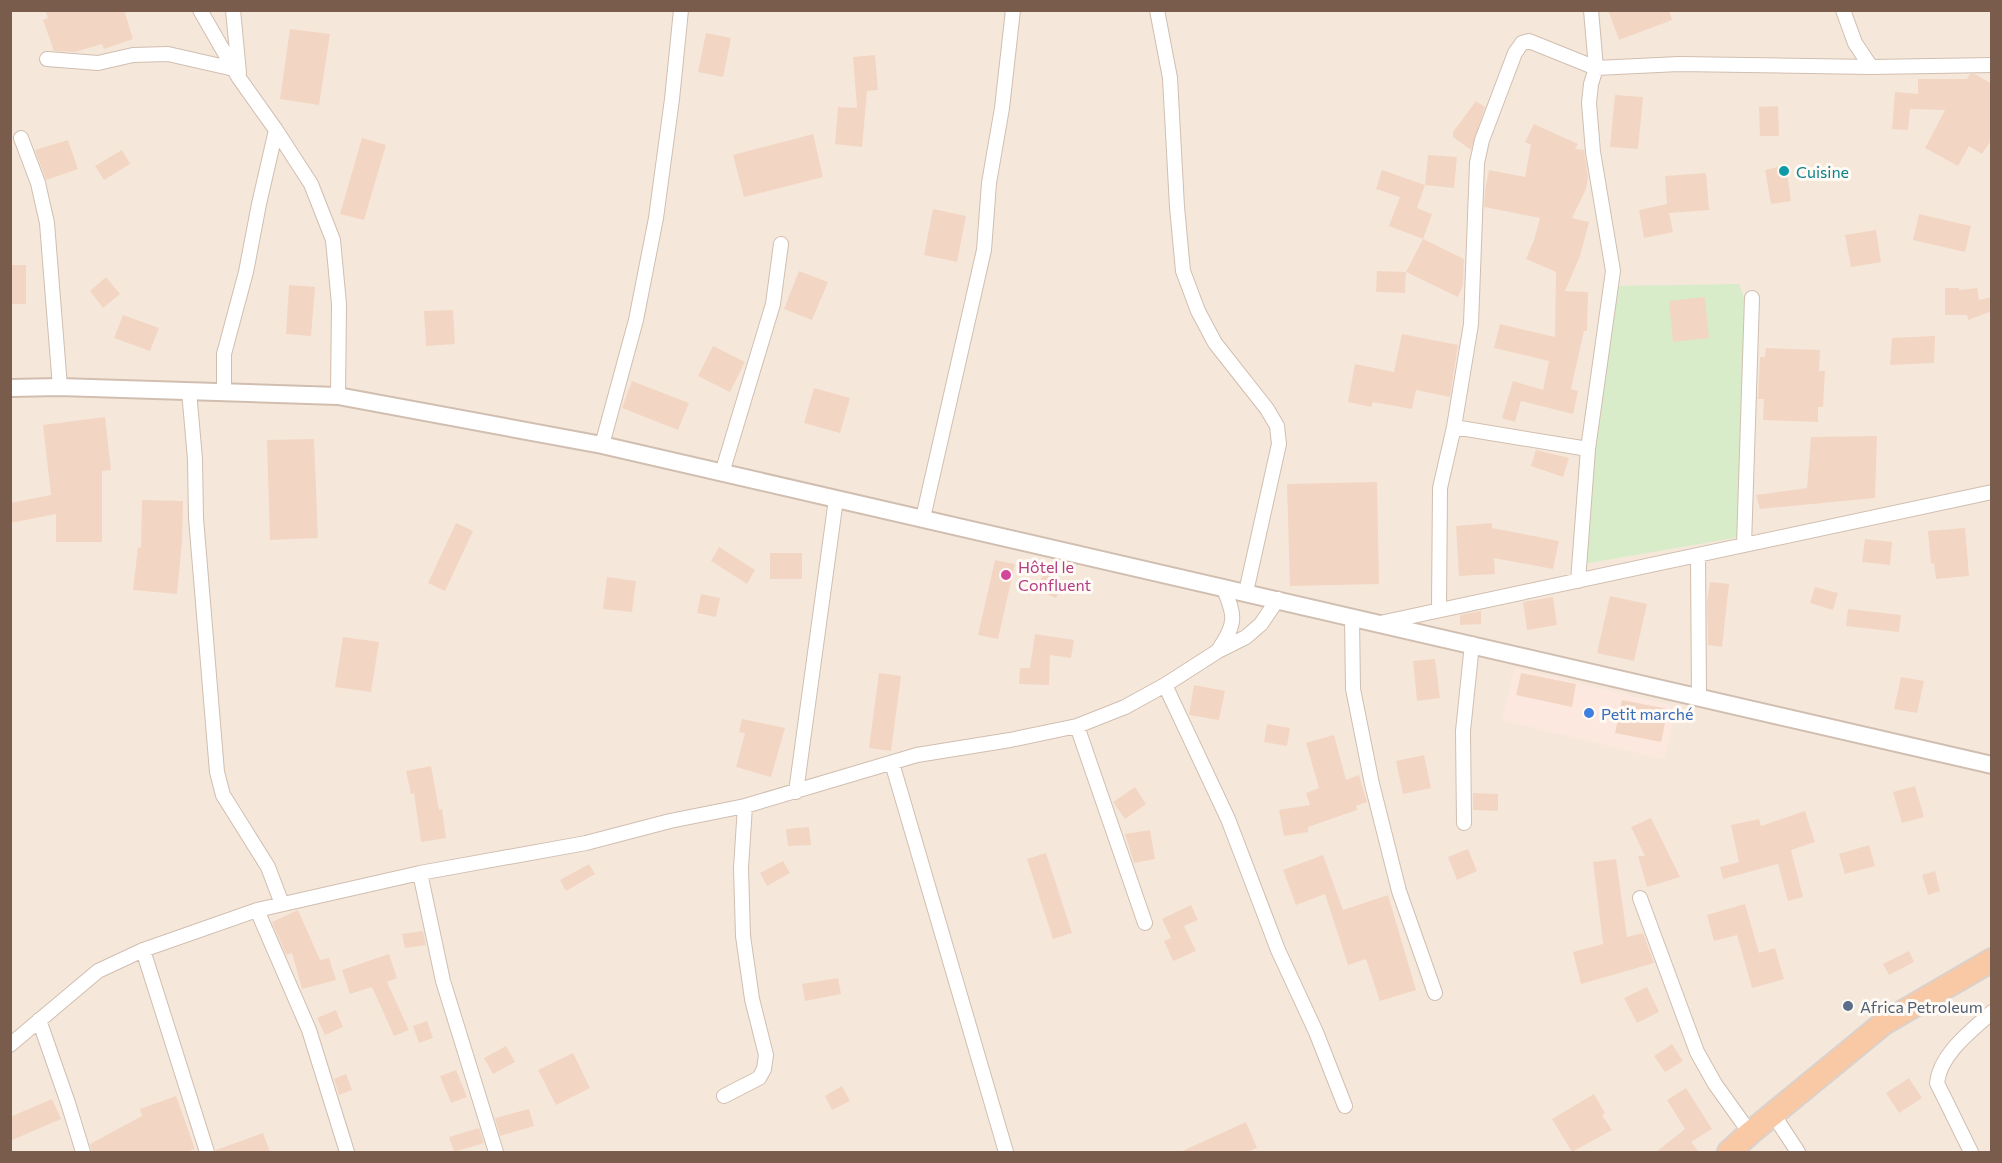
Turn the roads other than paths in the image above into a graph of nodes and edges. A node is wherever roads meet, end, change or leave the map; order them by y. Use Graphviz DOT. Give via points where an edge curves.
graph roads {
  1 [pos="200,10"];
  2 [pos="233,10"];
  3 [pos="681,10"];
  4 [pos="1013,10"];
  5 [pos="1157,10"];
  6 [pos="1591,10"];
  7 [pos="1843,10"];
  8 [pos="47,59"];
  9 [pos="1992,65"];
  10 [pos="1596,68"];
  11 [pos="1871,68"];
  12 [pos="236,74"];
  13 [pos="276,130"];
  14 [pos="21,138"];
  15 [pos="781,244"];
  16 [pos="1752,298"];
  17 [pos="60,387"];
  18 [pos="10,388"];
  19 [pos="189,391"];
  20 [pos="224,392"];
  21 [pos="338,396"];
  22 [pos="1454,427"];
  23 [pos="602,445"];
  24 [pos="1588,449"];
  25 [pos="722,473"];
  26 [pos="1992,492"];
  27 [pos="836,499"];
  28 [pos="923,519"];
  29 [pos="1744,545"];
  30 [pos="1698,555"];
  31 [pos="1578,580"];
  32 [pos="1223,587"];
  33 [pos="1246,592"];
  34 [pos="1278,599"];
  35 [pos="1438,610"];
  36 [pos="1352,616"];
  37 [pos="1380,623"];
  38 [pos="1472,644"];
  39 [pos="1218,651"];
  40 [pos="1164,685"];
  41 [pos="1699,697"];
  42 [pos="1077,726"];
  43 [pos="892,763"];
  44 [pos="1992,765"];
  45 [pos="796,792"];
  46 [pos="745,806"];
  47 [pos="1464,823"];
  48 [pos="420,873"];
  49 [pos="1640,898"];
  50 [pos="282,904"];
  51 [pos="257,910"];
  52 [pos="1145,923"];
  53 [pos="143,950"];
  54 [pos="1992,960"];
  55 [pos="1435,993"];
  56 [pos="1992,1012"];
  57 [pos="39,1020"];
  58 [pos="10,1045"];
  59 [pos="724,1096"];
  60 [pos="1345,1106"];
  61 [pos="1773,1114"];
  62 [pos="1749,1133"];
  63 [pos="83,1152"];
  64 [pos="207,1152"];
  65 [pos="347,1152"];
  66 [pos="496,1152"];
  67 [pos="1006,1152"];
  68 [pos="1729,1152"];
  69 [pos="1798,1152"];
  70 [pos="1971,1152"];
  1 -- 12 [label="street"];
  2 -- 12 [label="street"];
  3 -- 23 [label="street" via="656,218 636,320"];
  4 -- 28 [label="street" via="989,183 984,250"];
  5 -- 33 [label="street" via="1170,78 1183,272 1215,343 1277,426 1278,444"];
  6 -- 10 [label="street"];
  7 -- 11 [label="street" via="1855,43"];
  8 -- 12 [label="street" via="98,63 133,55 168,54"];
  9 -- 11 [label="street"];
  10 -- 11 [label="street" via="1679,64"];
  10 -- 22 [label="street" via="1529,40 1515,52 1477,163 1471,324"];
  10 -- 24 [label="street" via="1589,103 1593,152 1613,271"];
  12 -- 13 [label="street"];
  13 -- 20 [label="street" via="224,354"];
  13 -- 21 [label="street" via="311,184 333,240 339,304"];
  14 -- 17 [label="street" via="38,183 47,223"];
  15 -- 25 [label="street" via="773,304"];
  16 -- 29 [label="street"];
  17 -- 18 [label="street"];
  17 -- 19 [label="street"];
  19 -- 20 [label="street"];
  19 -- 50 [label="street" via="217,772 224,795 268,867"];
  20 -- 21 [label="street"];
  21 -- 23 [label="street"];
  22 -- 24 [label="street"];
  22 -- 35 [label="street" via="1440,488"];
  23 -- 25 [label="street"];
  24 -- 31 [label="street"];
  25 -- 27 [label="street"];
  26 -- 29 [label="street"];
  27 -- 28 [label="street"];
  27 -- 45 [label="street"];
  28 -- 32 [label="street"];
  29 -- 30 [label="street"];
  30 -- 31 [label="street"];
  30 -- 41 [label="street"];
  31 -- 35 [label="street"];
  32 -- 33 [label="street"];
  32 -- 39 [label="street" via="1233,620 1231,632"];
  33 -- 34 [label="street"];
  34 -- 36 [label="street"];
  34 -- 39 [label="street" via="1246,638"];
  35 -- 37 [label="street"];
  36 -- 37 [label="street"];
  36 -- 55 [label="street" via="1353,689 1371,784 1399,891"];
  37 -- 38 [label="street"];
  38 -- 41 [label="street"];
  38 -- 47 [label="street" via="1463,731"];
  39 -- 40 [label="street"];
  40 -- 42 [label="street" via="1125,707"];
  40 -- 60 [label="street" via="1228,819 1278,950"];
  41 -- 44 [label="street"];
  42 -- 43 [label="street"];
  42 -- 52 [label="street"];
  43 -- 45 [label="street"];
  43 -- 67 [label="street"];
  45 -- 46 [label="street"];
  46 -- 48 [label="street" via="586,843"];
  46 -- 59 [label="street" via="741,868 743,936 752,999 766,1055 765,1069 759,1078"];
  48 -- 50 [label="street"];
  48 -- 66 [label="street" via="443,981"];
  49 -- 62 [label="street" via="1697,1052"];
  50 -- 51 [label="street"];
  51 -- 53 [label="street"];
  51 -- 65 [label="street" via="309,1030"];
  53 -- 57 [label="street" via="98,971"];
  53 -- 64 [label="street"];
  54 -- 61 [label="highway" via="1884,1023"];
  56 -- 70 [label="street" via="1950,1053 1938,1071 1937,1083"];
  57 -- 58 [label="street"];
  57 -- 63 [label="street"];
  61 -- 62 [label="highway"];
  61 -- 69 [label="street"];
  62 -- 68 [label="highway"];
}
